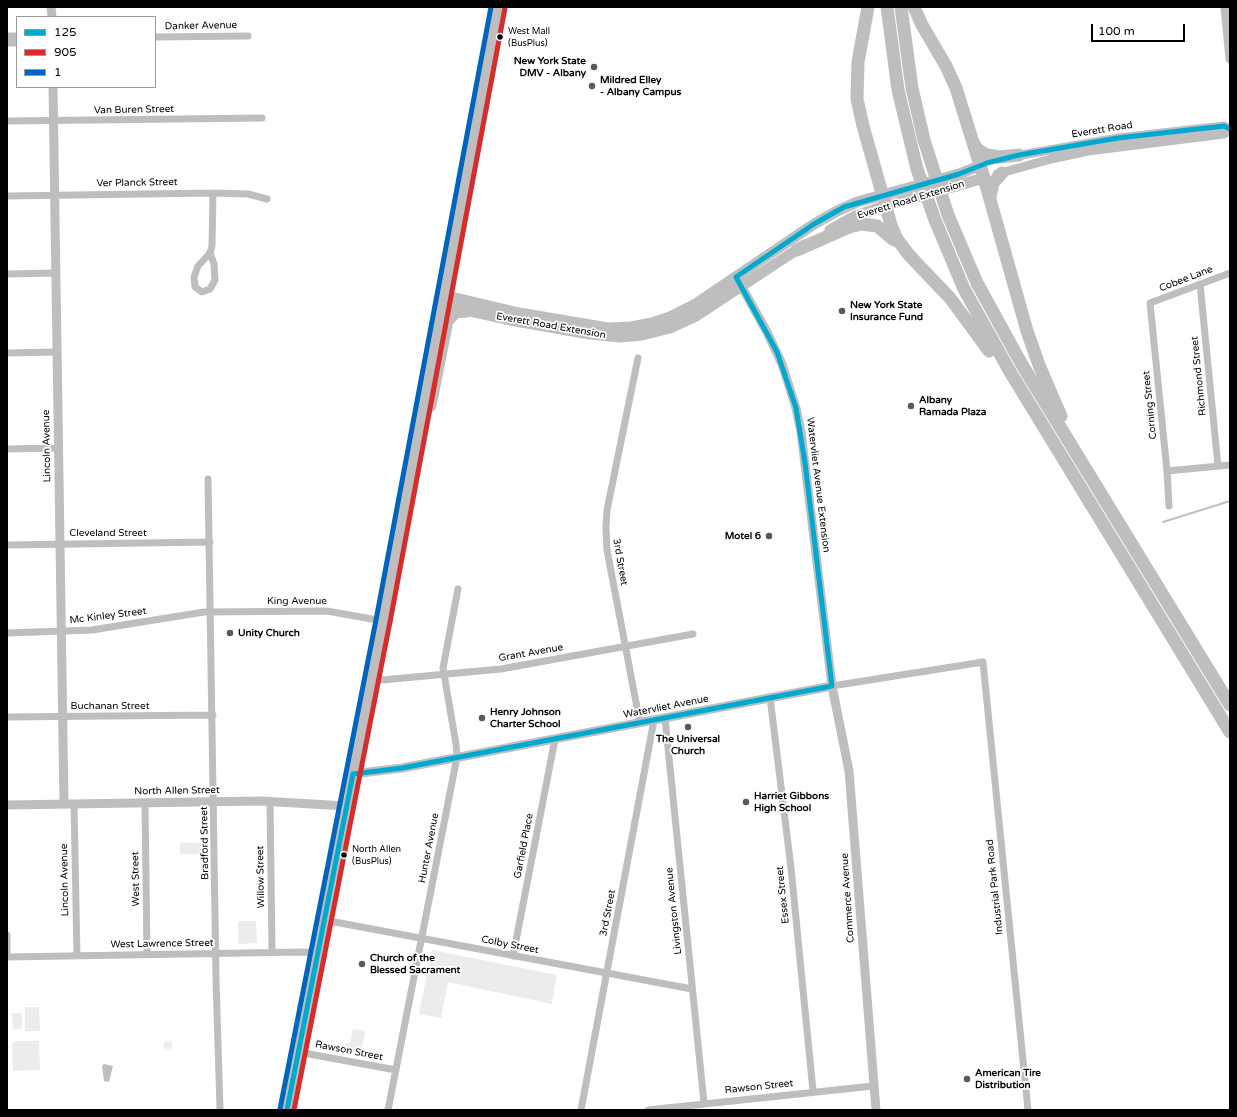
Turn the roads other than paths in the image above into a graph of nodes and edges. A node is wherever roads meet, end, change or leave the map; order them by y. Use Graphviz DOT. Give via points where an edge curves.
graph roads {
  1 [pos="498,7"];
  2 [pos="868,7"];
  3 [pos="887,7"];
  4 [pos="901,7"];
  5 [pos="914,7"];
  6 [pos="1225,7"];
  7 [pos="248,36"];
  8 [pos="156,37"];
  9 [pos="1230,59"];
  10 [pos="53,88"];
  11 [pos="262,118"];
  12 [pos="53,120"];
  13 [pos="7,121"];
  14 [pos="1230,129"];
  15 [pos="969,133"];
  16 [pos="1118,142"];
  17 [pos="1019,155"];
  18 [pos="981,172"];
  19 [pos="1002,173"];
  20 [pos="212,193"];
  21 [pos="54,195"];
  22 [pos="7,196"];
  23 [pos="268,199"];
  24 [pos="990,199"];
  25 [pos="883,200"];
  26 [pos="452,250"];
  27 [pos="797,250"];
  28 [pos="210,253"];
  29 [pos="916,263"];
  30 [pos="56,273"];
  31 [pos="1230,273"];
  32 [pos="7,274"];
  33 [pos="738,282"];
  34 [pos="1200,284"];
  35 [pos="442,300"];
  36 [pos="1150,303"];
  37 [pos="478,312"];
  38 [pos="536,316"];
  39 [pos="57,352"];
  40 [pos="7,353"];
  41 [pos="638,358"];
  42 [pos="421,413"];
  43 [pos="58,448"];
  44 [pos="1057,448"];
  45 [pos="7,449"];
  46 [pos="1079,458"];
  47 [pos="1230,465"];
  48 [pos="1218,466"];
  49 [pos="1167,471"];
  50 [pos="208,479"];
  51 [pos="1169,506"];
  52 [pos="210,542"];
  53 [pos="60,544"];
  54 [pos="7,545"];
  55 [pos="458,589"];
  56 [pos="211,612"];
  57 [pos="383,621"];
  58 [pos="61,632"];
  59 [pos="7,633"];
  60 [pos="693,634"];
  61 [pos="626,645"];
  62 [pos="983,662"];
  63 [pos="444,674"];
  64 [pos="370,679"];
  65 [pos="832,686"];
  66 [pos="770,697"];
  67 [pos="1230,705"];
  68 [pos="62,716"];
  69 [pos="213,716"];
  70 [pos="7,717"];
  71 [pos="665,718"];
  72 [pos="654,720"];
  73 [pos="640,723"];
  74 [pos="1230,732"];
  75 [pos="555,739"];
  76 [pos="456,757"];
  77 [pos="353,774"];
  78 [pos="270,801"];
  79 [pos="214,802"];
  80 [pos="145,803"];
  81 [pos="64,804"];
  82 [pos="74,804"];
  83 [pos="7,805"];
  84 [pos="346,806"];
  85 [pos="324,920"];
  86 [pos="7,935"];
  87 [pos="422,938"];
  88 [pos="272,952"];
  89 [pos="216,953"];
  90 [pos="317,953"];
  91 [pos="146,955"];
  92 [pos="77,956"];
  93 [pos="513,956"];
  94 [pos="7,957"];
  95 [pos="606,974"];
  96 [pos="692,989"];
  97 [pos="298,1052"];
  98 [pos="396,1070"];
  99 [pos="873,1086"];
  100 [pos="813,1091"];
  101 [pos="704,1102"];
  102 [pos="220,1110"];
  103 [pos="287,1110"];
  104 [pos="388,1110"];
  105 [pos="581,1110"];
  106 [pos="648,1110"];
  107 [pos="876,1110"];
  108 [pos="1028,1110"];
  1 -- 26 [label="main road"];
  2 -- 25 [label="highway" via="856,86"];
  3 -- 44 [label="highway" via="893,62 904,116 917,169 935,220 958,275 986,330"];
  4 -- 46 [label="highway" via="907,60 919,120 933,171 955,233 998,324"];
  5 -- 15 [label="highway" via="951,77"];
  6 -- 9 [label="street"];
  7 -- 8 [label="street, Danker Avenue"];
  10 -- 12 [label="street, Lincoln Avenue"];
  11 -- 12 [label="street, Van Buren Street"];
  12 -- 13 [label="street, Van Buren Street"];
  12 -- 21 [label="street, Lincoln Avenue"];
  14 -- 16 [label="street, Everett Road" via="1224,126"];
  15 -- 17 [label="highway" via="977,149 987,155"];
  15 -- 18 [label="highway"];
  16 -- 17 [label="street, Everett Road"];
  16 -- 19 [label="street, Everett Road"];
  17 -- 18 [label="street, Everett Road"];
  18 -- 19 [label="street, Everett Road"];
  18 -- 24 [label="highway"];
  18 -- 25 [label="main road, Everett Road Extension"];
  19 -- 24 [label="highway" via="993,184"];
  20 -- 21 [label="street, Ver Planck Street"];
  20 -- 23 [label="street, Ver Planck Street" via="248,194"];
  20 -- 28 [label="street"];
  21 -- 22 [label="street, Ver Planck Street"];
  21 -- 30 [label="street, Lincoln Avenue"];
  24 -- 46 [label="highway" via="1033,348"];
  25 -- 27 [label="main road, Everett Road Extension"];
  25 -- 29 [label="highway" via="897,240"];
  25 -- 33 [label="main road, Everett Road Extension" via="857,202 830,215"];
  26 -- 35 [label="main road"];
  26 -- 38 [label="main road" via="450,281 458,294 528,310"];
  27 -- 29 [label="highway" via="852,226 872,224 883,229"];
  27 -- 33 [label="main road, Everett Road Extension"];
  28 -- 28 [label="street" via="198,266 195,274 195,287 201,292 210,289 215,280"];
  29 -- 44 [label="highway" via="958,308"];
  30 -- 32 [label="street"];
  30 -- 39 [label="street, Lincoln Avenue"];
  31 -- 34 [label="street, Cobee Lane"];
  33 -- 37 [label="main road, Everett Road Extension" via="689,320 642,335 606,336"];
  33 -- 38 [label="main road, Everett Road Extension" via="678,314 642,326 608,328"];
  33 -- 65 [label="street, Watervliet Avenue Extension" via="777,352 796,408"];
  34 -- 36 [label="street, Cobee Lane"];
  34 -- 48 [label="street, Richmond Street"];
  35 -- 37 [label="main road, Everett Road Extension"];
  35 -- 38 [label="main road, Everett Road Extension"];
  35 -- 42 [label="main road"];
  36 -- 49 [label="street, Corning Street"];
  37 -- 42 [label="main road" via="456,313 448,321 431,406"];
  39 -- 40 [label="street"];
  39 -- 43 [label="street, Lincoln Avenue"];
  41 -- 61 [label="street, 3rd Street" via="607,510 606,528 607,550"];
  42 -- 57 [label="main road"];
  43 -- 45 [label="street"];
  43 -- 53 [label="street, Lincoln Avenue"];
  44 -- 74 [label="highway"];
  46 -- 67 [label="highway"];
  47 -- 48 [label="street"];
  48 -- 49 [label="street"];
  49 -- 51 [label="street, Corning Street"];
  50 -- 52 [label="street, Bradford Street"];
  52 -- 53 [label="street, Cleveland Street"];
  52 -- 56 [label="street, Bradford Street"];
  53 -- 54 [label="street, Cleveland Street"];
  53 -- 58 [label="street, Lincoln Avenue"];
  55 -- 63 [label="street, Hunter Avenue" via="443,666"];
  56 -- 57 [label="street, King Avenue" via="327,611"];
  56 -- 58 [label="street, Mc Kinley Street"];
  56 -- 69 [label="street, Bradford Street"];
  57 -- 64 [label="main road"];
  58 -- 59 [label="street, Mc Kinley Street"];
  58 -- 68 [label="street, Lincoln Avenue"];
  60 -- 61 [label="street, Grant Avenue"];
  61 -- 63 [label="street, Grant Avenue" via="505,668"];
  61 -- 73 [label="street, 3rd Street"];
  62 -- 65 [label="street, Watervliet Avenue"];
  62 -- 108 [label="street, Industrial Park Road"];
  63 -- 64 [label="street, Grant Avenue"];
  63 -- 76 [label="street, Hunter Avenue"];
  64 -- 77 [label="main road"];
  65 -- 66 [label="street, Watervliet Avenue"];
  65 -- 99 [label="street, Commerce Avenue" via="849,771"];
  66 -- 71 [label="street, Watervliet Avenue"];
  66 -- 100 [label="street, Essex Street" via="791,868"];
  68 -- 69 [label="street, Buchanan Street"];
  68 -- 70 [label="street, Buchanan Street"];
  68 -- 81 [label="street, Lincoln Avenue"];
  69 -- 79 [label="street, Bradford Street"];
  71 -- 72 [label="street, Watervliet Avenue"];
  71 -- 96 [label="street, Livingston Avenue"];
  72 -- 73 [label="street, Watervliet Avenue"];
  72 -- 95 [label="street, 3rd Street"];
  73 -- 75 [label="street, Watervliet Avenue"];
  75 -- 76 [label="street, Watervliet Avenue"];
  75 -- 93 [label="street, Garfield Place"];
  76 -- 77 [label="street, Watervliet Avenue"];
  76 -- 87 [label="street, Hunter Avenue"];
  77 -- 84 [label="main road"];
  78 -- 79 [label="street, North Allen Street"];
  78 -- 84 [label="street, North Allen Street"];
  78 -- 88 [label="street, Willow Street"];
  79 -- 80 [label="street, North Allen Street"];
  79 -- 89 [label="street, Bradford Street"];
  80 -- 82 [label="street, North Allen Street"];
  80 -- 91 [label="street, West Street"];
  81 -- 82 [label="street, North Allen Street"];
  81 -- 83 [label="street, North Allen Street"];
  82 -- 92 [label="street, Lincoln Avenue"];
  84 -- 85 [label="main road"];
  85 -- 87 [label="street, Colby Street"];
  85 -- 90 [label="main road"];
  86 -- 94 [label="street"];
  87 -- 93 [label="street, Colby Street"];
  87 -- 98 [label="street, Hunter Avenue"];
  88 -- 89 [label="street, West Lawrence Street"];
  88 -- 90 [label="street, West Lawrence Street"];
  89 -- 91 [label="street, West Lawrence Street"];
  89 -- 102 [label="street, Bradford Street"];
  90 -- 97 [label="main road"];
  91 -- 92 [label="street, West Lawrence Street"];
  92 -- 94 [label="street, West Lawrence Street"];
  93 -- 95 [label="street, Colby Street"];
  95 -- 96 [label="street, Colby Street"];
  95 -- 105 [label="street, 3rd Street"];
  96 -- 101 [label="street, Livingston Avenue"];
  97 -- 98 [label="street, Rawson Street"];
  97 -- 103 [label="main road"];
  98 -- 104 [label="street, Hunter Avenue"];
  99 -- 100 [label="street, Rawson Street"];
  99 -- 107 [label="street, Commerce Avenue"];
  100 -- 101 [label="street, Rawson Street"];
  101 -- 106 [label="street, Rawson Street"];
}
